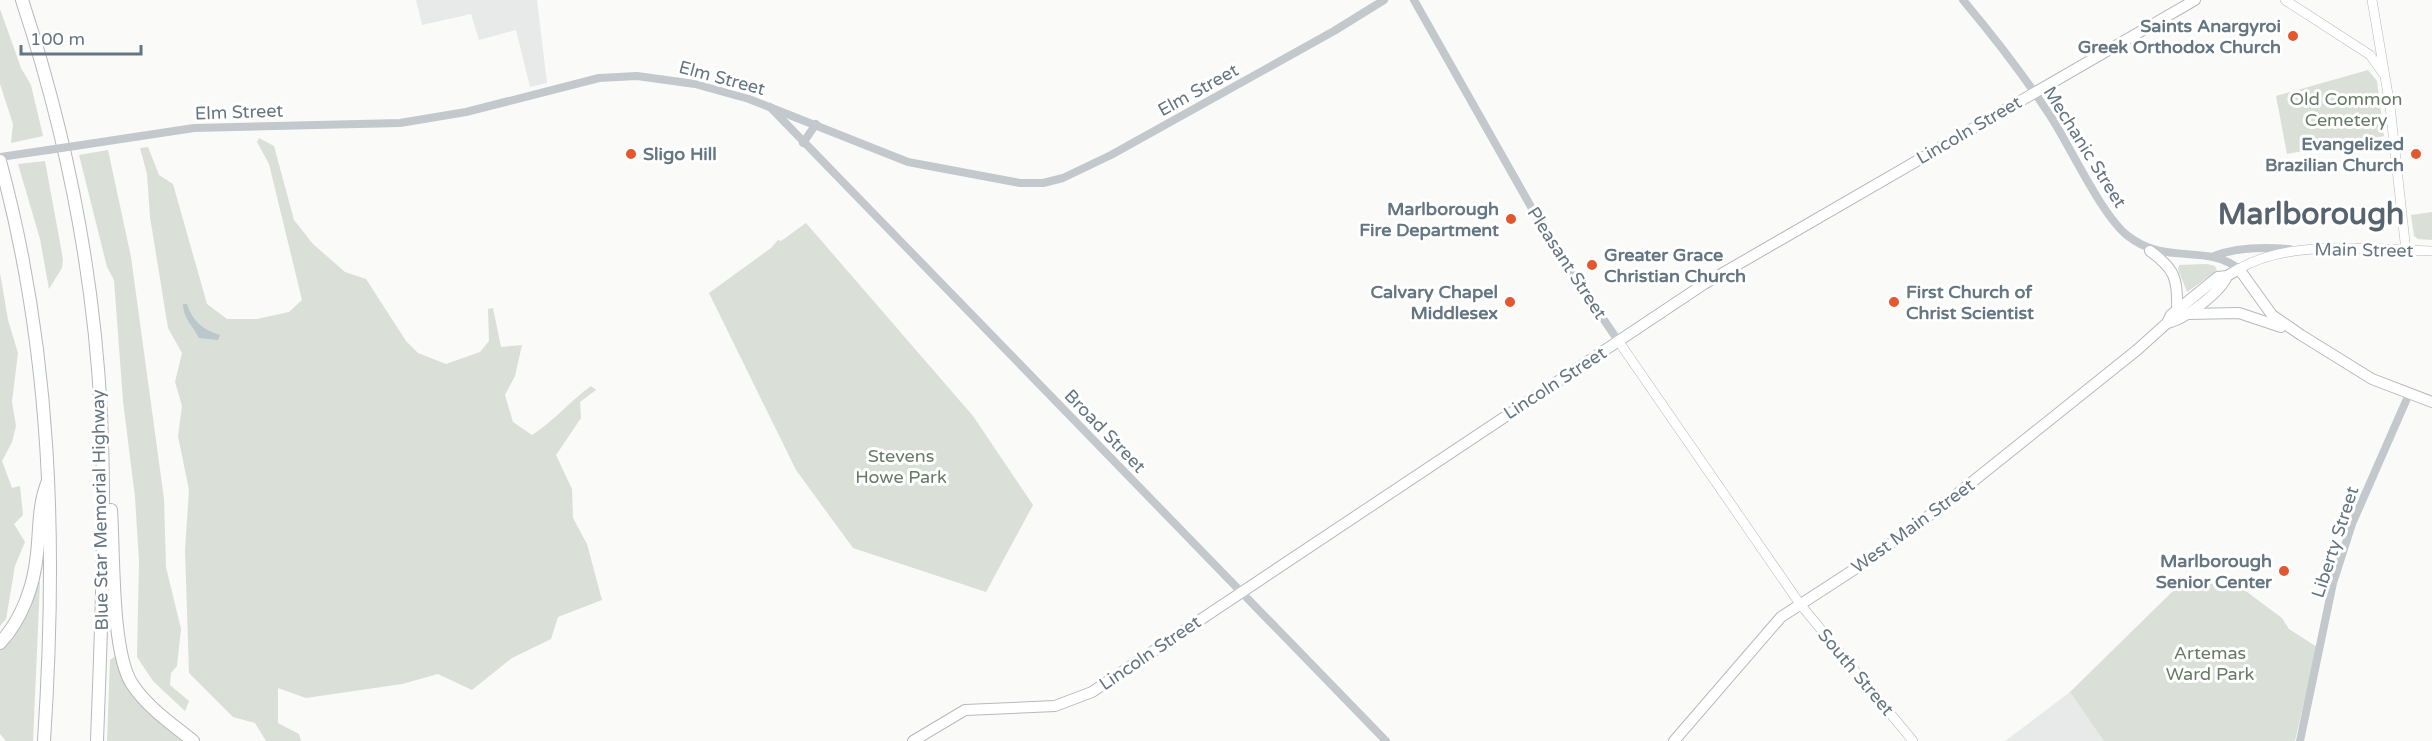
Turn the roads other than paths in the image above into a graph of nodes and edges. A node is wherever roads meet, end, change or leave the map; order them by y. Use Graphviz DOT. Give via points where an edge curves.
graph roads {
  1 [pos="22,0"];
  2 [pos="1384,0"];
  3 [pos="1414,0"];
  4 [pos="1963,0"];
  5 [pos="2195,0"];
  6 [pos="2285,0"];
  7 [pos="2372,0"];
  8 [pos="2384,75"];
  9 [pos="2034,94"];
  10 [pos="767,105"];
  11 [pos="816,124"];
  12 [pos="803,143"];
  13 [pos="0,159"];
  14 [pos="2150,250"];
  15 [pos="2296,250"];
  16 [pos="2406,251"];
  17 [pos="2432,251"];
  18 [pos="2214,256"];
  19 [pos="2239,269"];
  20 [pos="2182,312"];
  21 [pos="2301,335"];
  22 [pos="1619,342"];
  23 [pos="98,371"];
  24 [pos="2409,394"];
  25 [pos="2432,400"];
  26 [pos="50,477"];
  27 [pos="1241,592"];
  28 [pos="1800,604"];
  29 [pos="0,643"];
  30 [pos="44,741"];
  31 [pos="97,741"];
  32 [pos="193,741"];
  33 [pos="913,741"];
  34 [pos="1386,741"];
  35 [pos="1674,741"];
  36 [pos="1913,741"];
  37 [pos="2300,741"];
  1 -- 23 [label="highway, Blue Star Memorial Highway" via="66,166 85,265"];
  2 -- 11 [label="street, Elm Street" via="1334,32 1111,155 1043,183 998,180 908,162"];
  3 -- 22 [label="street, Pleasant Street" via="1551,242"];
  4 -- 9 [label="street, Mechanic Street"];
  5 -- 9 [label="main road, Lincoln Street"];
  6 -- 8 [label="main road" via="2370,56"];
  7 -- 8 [label="main road"];
  8 -- 16 [label="main road"];
  9 -- 14 [label="street, Mechanic Street" via="2116,223 2126,235"];
  9 -- 22 [label="main road, Lincoln Street" via="1704,284"];
  10 -- 11 [label="street, Elm Street"];
  10 -- 12 [label="street, Broad Street"];
  10 -- 13 [label="street, Elm Street, bridge" via="676,80 618,76 563,86 459,114 400,123 213,127"];
  11 -- 12 [label="street"];
  12 -- 27 [label="street, Broad Street"];
  13 -- 26 [label="highway" via="27,278"];
  14 -- 18 [label="street, Mechanic Street"];
  14 -- 20 [label="main road" via="2172,270"];
  15 -- 16 [label="main road, Main Street"];
  15 -- 18 [label="street, Mechanic Street" via="2262,248"];
  15 -- 19 [label="main road, West Main Street" via="2269,255"];
  16 -- 17 [label="main road, Main Street"];
  18 -- 19 [label="street, Mechanic Street"];
  19 -- 20 [label="main road, West Main Street" via="2218,277"];
  19 -- 21 [label="main road" via="2272,315"];
  20 -- 21 [label="main road" via="2239,313"];
  20 -- 28 [label="main road, West Main Street" via="1941,507"];
  21 -- 24 [label="main road" via="2372,379"];
  22 -- 27 [label="main road, Lincoln Street"];
  22 -- 28 [label="main road, Pleasant Street"];
  23 -- 31 [label="highway, Blue Star Memorial Highway" via="104,538"];
  23 -- 32 [label="highway" via="107,430 123,658 131,682 141,696"];
  24 -- 25 [label="main road"];
  24 -- 37 [label="street, Liberty Street" via="2352,524 2334,584"];
  26 -- 29 [label="highway" via="40,501 31,586 22,611"];
  26 -- 30 [label="highway" via="51,595"];
  27 -- 33 [label="main road, Lincoln Street" via="1086,695 1055,706 965,710"];
  27 -- 34 [label="street, Broad Street"];
  28 -- 35 [label="main road, West Main Street" via="1769,628"];
  28 -- 36 [label="main road, South Street"];
}
